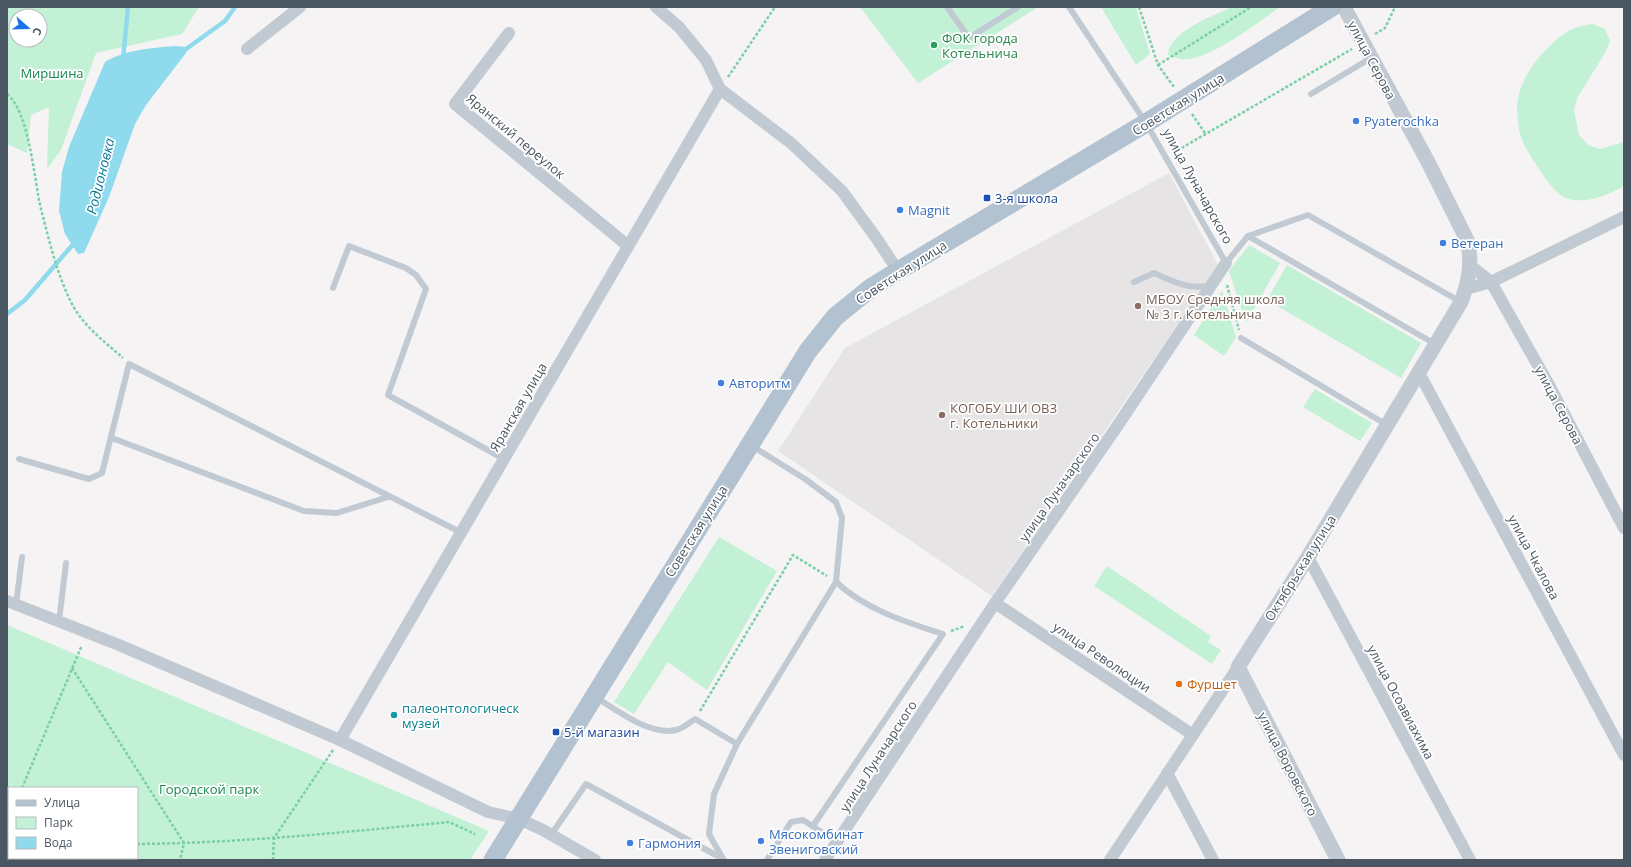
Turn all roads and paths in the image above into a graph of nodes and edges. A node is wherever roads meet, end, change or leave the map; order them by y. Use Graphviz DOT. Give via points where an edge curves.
graph roads {
  1 [pos="300,7"];
  2 [pos="656,7"];
  3 [pos="775,7"];
  4 [pos="947,7"];
  5 [pos="1018,7"];
  6 [pos="1069,7"];
  7 [pos="1139,7"];
  8 [pos="1251,7"];
  9 [pos="1332,7"];
  10 [pos="1344,7"];
  11 [pos="1395,7"];
  12 [pos="509,33"];
  13 [pos="1363,42"];
  14 [pos="247,49"];
  15 [pos="1371,58"];
  16 [pos="1158,65"];
  17 [pos="720,89"];
  18 [pos="7,94"];
  19 [pos="1310,94"];
  20 [pos="1183,100"];
  21 [pos="1146,123"];
  22 [pos="1205,133"];
  23 [pos="1166,156"];
  24 [pos="1624,217"];
  25 [pos="1248,236"];
  26 [pos="627,245"];
  27 [pos="1470,265"];
  28 [pos="1224,266"];
  29 [pos="898,270"];
  30 [pos="1134,282"];
  31 [pos="1491,282"];
  32 [pos="1213,284"];
  33 [pos="333,288"];
  34 [pos="1463,296"];
  35 [pos="1241,338"];
  36 [pos="1435,344"];
  37 [pos="129,364"];
  38 [pos="1418,371"];
  39 [pos="1387,425"];
  40 [pos="112,438"];
  41 [pos="750,444"];
  42 [pos="19,459"];
  43 [pos="504,459"];
  44 [pos="388,497"];
  45 [pos="1624,528"];
  46 [pos="462,533"];
  47 [pos="22,557"];
  48 [pos="1308,557"];
  49 [pos="66,563"];
  50 [pos="836,582"];
  51 [pos="12,603"];
  52 [pos="995,603"];
  53 [pos="59,621"];
  54 [pos="82,645"];
  55 [pos="1238,667"];
  56 [pos="72,668"];
  57 [pos="594,696"];
  58 [pos="695,719"];
  59 [pos="1193,735"];
  60 [pos="340,740"];
  61 [pos="737,744"];
  62 [pos="1624,755"];
  63 [pos="1167,773"];
  64 [pos="22,787"];
  65 [pos="519,819"];
  66 [pos="813,826"];
  67 [pos="475,834"];
  68 [pos="551,835"];
  69 [pos="274,838"];
  70 [pos="838,842"];
  71 [pos="138,844"];
  72 [pos="184,844"];
  73 [pos="180,860"];
  74 [pos="273,860"];
  75 [pos="493,860"];
  76 [pos="595,860"];
  77 [pos="723,860"];
  78 [pos="767,860"];
  79 [pos="825,860"];
  80 [pos="1110,860"];
  81 [pos="1213,860"];
  82 [pos="1338,860"];
  83 [pos="1470,860"];
  1 -- 14 [label="street"];
  2 -- 17 [label="street" via="679,27 706,60"];
  3 -- 17 [label="path"];
  4 -- 5 [label="lane" via="969,38"];
  6 -- 21 [label="lane, улица Луначарского"];
  7 -- 16 [label="path"];
  8 -- 16 [label="path"];
  9 -- 20 [label="main road, Советская улица"];
  10 -- 13 [label="street, улица Серова"];
  11 -- 13 [label="path" via="1385,28"];
  12 -- 26 [label="street, Яранский переулок" via="455,104"];
  13 -- 15 [label="street, улица Серова"];
  13 -- 22 [label="path"];
  15 -- 19 [label="lane"];
  15 -- 27 [label="street, улица Серова" via="1467,240"];
  16 -- 20 [label="path"];
  17 -- 26 [label="street, Яранская улица"];
  17 -- 29 [label="street" via="792,143 842,191"];
  18 -- 37 [label="path" via="17,107 30,147 40,209 72,304 94,332"];
  20 -- 21 [label="main road, Советская улица"];
  20 -- 22 [label="path"];
  21 -- 23 [label="lane, улица Луначарского"];
  21 -- 29 [label="main road, Советская улица"];
  22 -- 23 [label="path"];
  23 -- 28 [label="lane, улица Луначарского"];
  24 -- 31 [label="street"];
  25 -- 28 [label="lane"];
  25 -- 34 [label="lane" via="1308,215"];
  25 -- 36 [label="lane"];
  26 -- 43 [label="street, Яранская улица"];
  27 -- 31 [label="street"];
  27 -- 34 [label="street, Октябрьская улица"];
  28 -- 32 [label="street, улица Луначарского"];
  28 -- 35 [label="path"];
  29 -- 41 [label="main road, Советская улица" via="872,287 836,317 808,351"];
  30 -- 32 [label="lane" via="1154,273 1176,283 1204,287"];
  31 -- 34 [label="street"];
  31 -- 45 [label="street, улица Серова" via="1549,385"];
  32 -- 52 [label="street, улица Луначарского"];
  33 -- 43 [label="lane" via="349,246 406,268 416,275 426,289 388,395"];
  34 -- 36 [label="street, Октябрьская улица"];
  35 -- 39 [label="lane"];
  36 -- 38 [label="street, Октябрьская улица"];
  37 -- 40 [label="lane"];
  37 -- 44 [label="lane"];
  38 -- 39 [label="street, Октябрьская улица"];
  38 -- 62 [label="street, улица Чкалова"];
  39 -- 48 [label="street, Октябрьская улица"];
  40 -- 42 [label="lane" via="102,473 89,479"];
  40 -- 44 [label="lane" via="304,511 337,513"];
  41 -- 50 [label="lane" via="805,478 836,502 842,518"];
  41 -- 57 [label="main road, Советская улица"];
  43 -- 46 [label="street, Яранская улица"];
  44 -- 46 [label="lane"];
  46 -- 60 [label="street, Яранская улица"];
  47 -- 51 [label="lane"];
  48 -- 55 [label="street, Октябрьская улица"];
  48 -- 83 [label="street, улица Осоавиахима"];
  49 -- 53 [label="lane"];
  50 -- 58 [label="path" via="793,555"];
  50 -- 61 [label="lane"];
  50 -- 66 [label="lane" via="850,595 886,614 942,634"];
  51 -- 53 [label="street"];
  52 -- 59 [label="street, улица Революции"];
  52 -- 70 [label="street, улица Луначарского"];
  53 -- 60 [label="street"];
  54 -- 56 [label="path"];
  55 -- 59 [label="street, Октябрьская улица"];
  55 -- 82 [label="street, улица Воровского"];
  56 -- 64 [label="path"];
  56 -- 72 [label="path"];
  57 -- 58 [label="lane" via="655,730 677,730"];
  57 -- 65 [label="main road, Советская улица"];
  58 -- 61 [label="lane"];
  59 -- 63 [label="street, Октябрьская улица"];
  60 -- 65 [label="street" via="488,812"];
  60 -- 69 [label="path"];
  61 -- 77 [label="lane" via="714,794 709,834"];
  63 -- 80 [label="street, Октябрьская улица"];
  63 -- 81 [label="street"];
  65 -- 68 [label="street"];
  65 -- 75 [label="main road, Советская улица"];
  66 -- 70 [label="lane"];
  66 -- 78 [label="lane" via="803,820 791,822"];
  67 -- 69 [label="path" via="450,822"];
  68 -- 76 [label="street"];
  68 -- 77 [label="lane" via="586,784"];
  69 -- 72 [label="path"];
  69 -- 74 [label="path"];
  70 -- 79 [label="street, улица Луначарского"];
  71 -- 72 [label="path"];
  72 -- 73 [label="path"];
}
